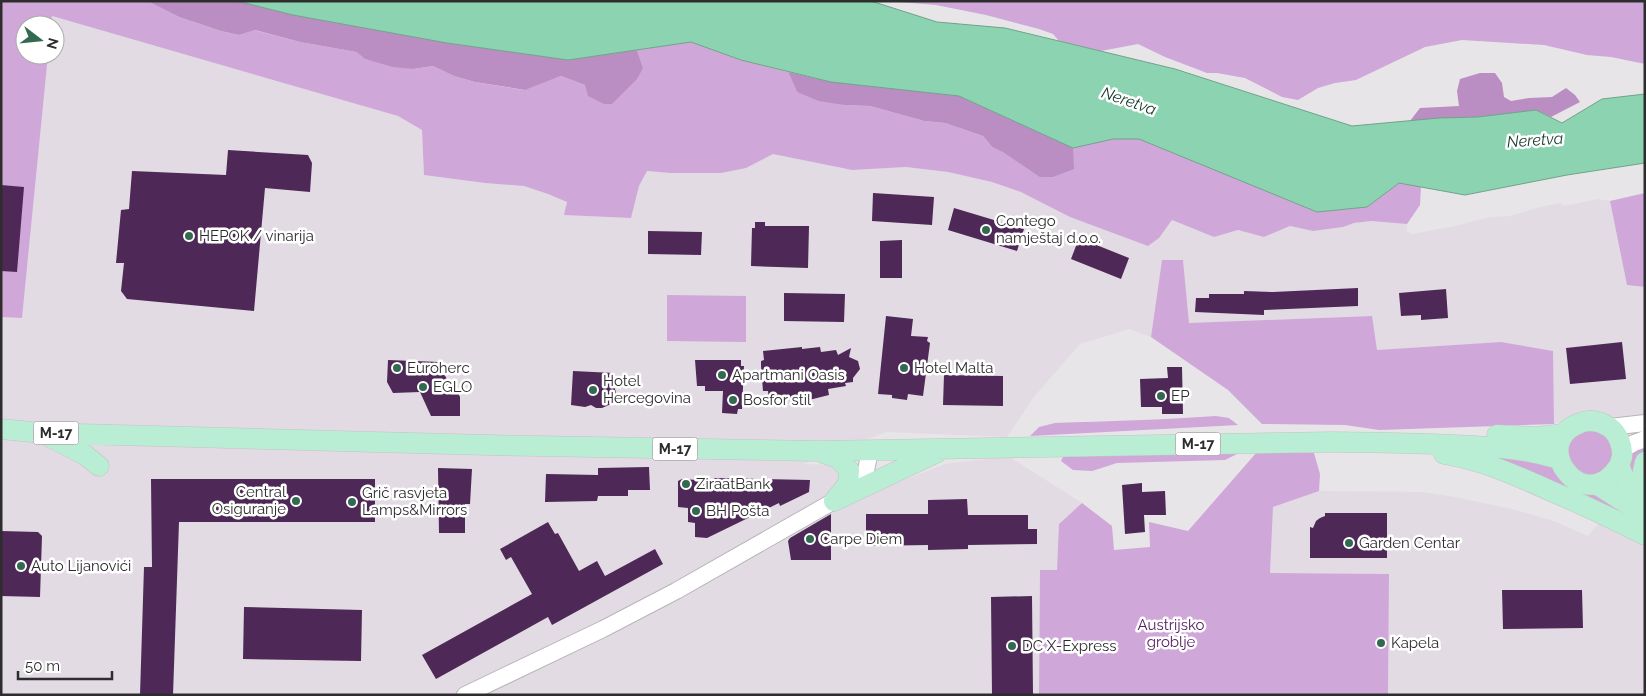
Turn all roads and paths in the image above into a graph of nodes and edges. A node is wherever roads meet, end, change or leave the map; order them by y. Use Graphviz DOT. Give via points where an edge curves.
graph roads {
  1 [pos="1645,423"];
  2 [pos="1610,427"];
  3 [pos="1,429"];
  4 [pos="42,433"];
  5 [pos="1564,434"];
  6 [pos="1645,439"];
  7 [pos="1380,442"];
  8 [pos="1401,442"];
  9 [pos="945,449"];
  10 [pos="870,450"];
  11 [pos="819,451"];
  12 [pos="1620,458"];
  13 [pos="1559,459"];
  14 [pos="1645,462"];
  15 [pos="99,466"];
  16 [pos="1596,484"];
  17 [pos="1645,485"];
  18 [pos="1645,500"];
  19 [pos="834,501"];
  20 [pos="1645,515"];
  21 [pos="1645,535"];
  22 [pos="465,695"];
  1 -- 2 [label="street"];
  2 -- 5 [label="main road, M-17" via="1586,421 1574,425"];
  2 -- 12 [label="main road" via="1616,434"];
  3 -- 4 [label="main road, M-17"];
  4 -- 11 [label="main road, M-17" via="487,446"];
  4 -- 15 [label="main road" via="85,455"];
  5 -- 8 [label="main road, M-17" via="1538,437 1460,433"];
  5 -- 13 [label="main road" via="1559,446"];
  6 -- 12 [label="street"];
  7 -- 8 [label="main road, M-17"];
  7 -- 9 [label="main road, M-17"];
  7 -- 21 [label="main road" via="1467,458 1500,468"];
  8 -- 13 [label="main road, M-17" via="1491,446"];
  9 -- 10 [label="main road, M-17"];
  9 -- 19 [label="main road"];
  10 -- 11 [label="main road, M-17"];
  10 -- 19 [label="street" via="865,476"];
  11 -- 19 [label="main road" via="838,458 849,470 848,484"];
  12 -- 16 [label="main road" via="1614,474"];
  12 -- 18 [label="main road" via="1625,479"];
  13 -- 16 [label="main road" via="1562,468 1575,481"];
  14 -- 17 [label="main road"];
  16 -- 20 [label="main road"];
  19 -- 22 [label="street" via="676,591"];
}
